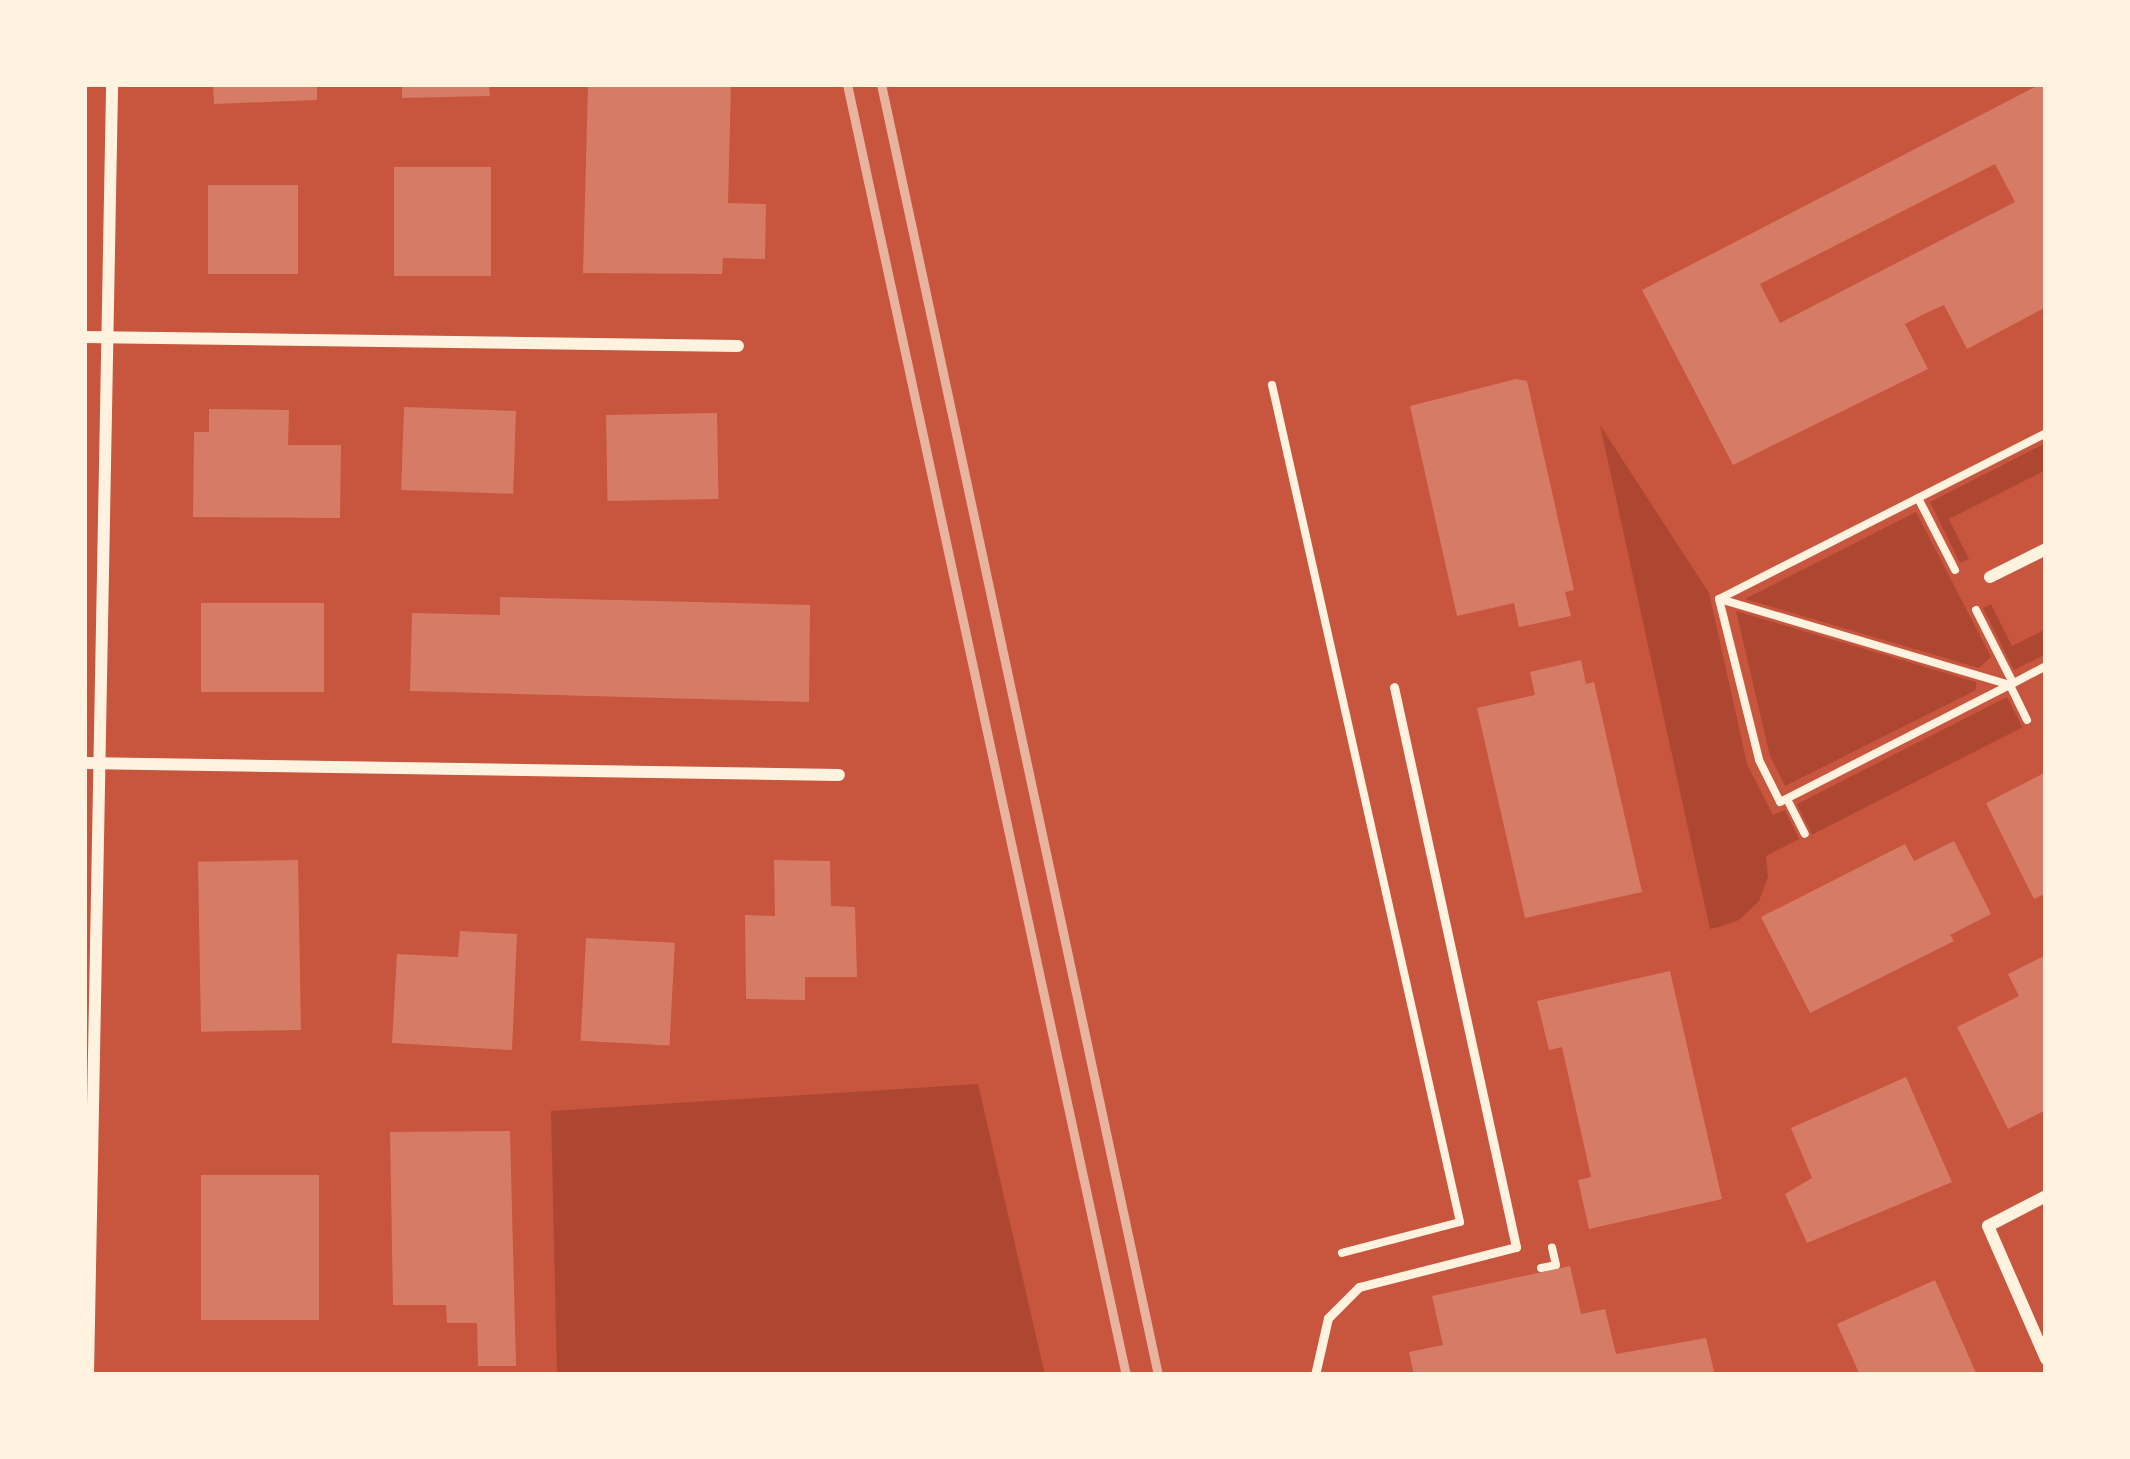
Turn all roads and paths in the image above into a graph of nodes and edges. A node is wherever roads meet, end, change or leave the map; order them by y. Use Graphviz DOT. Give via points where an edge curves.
graph roads {
  1 [pos="112,84"];
  2 [pos="84,337"];
  3 [pos="108,337"];
  4 [pos="738,346"];
  5 [pos="1272,385"];
  6 [pos="2046,433"];
  7 [pos="2046,549"];
  8 [pos="1990,577"];
  9 [pos="1719,599"];
  10 [pos="2046,666"];
  11 [pos="2010,685"];
  12 [pos="1394,687"];
  13 [pos="2027,720"];
  14 [pos="84,763"];
  15 [pos="101,764"];
  16 [pos="838,775"];
  17 [pos="1787,799"];
  18 [pos="1805,834"];
  19 [pos="2046,1196"];
  20 [pos="1333,1260"];
  21 [pos="2046,1359"];
  22 [pos="88,1375"];
  23 [pos="1315,1375"];
  1 -- 3 [label="street"];
  2 -- 3 [label="street"];
  3 -- 4 [label="street"];
  3 -- 15 [label="street"];
  5 -- 20 [label="path" via="1460,1222 1360,1244"];
  6 -- 9 [label="path"];
  7 -- 8 [label="street"];
  9 -- 11 [label="path"];
  9 -- 17 [label="path" via="1759,760 1780,802"];
  10 -- 11 [label="path"];
  11 -- 13 [label="path"];
  11 -- 17 [label="path"];
  12 -- 23 [label="lane" via="1516,1247 1359,1287 1328,1318"];
  14 -- 15 [label="street"];
  15 -- 16 [label="street"];
  15 -- 22 [label="street"];
  17 -- 18 [label="path"];
  19 -- 21 [label="street" via="1988,1226"];
}
